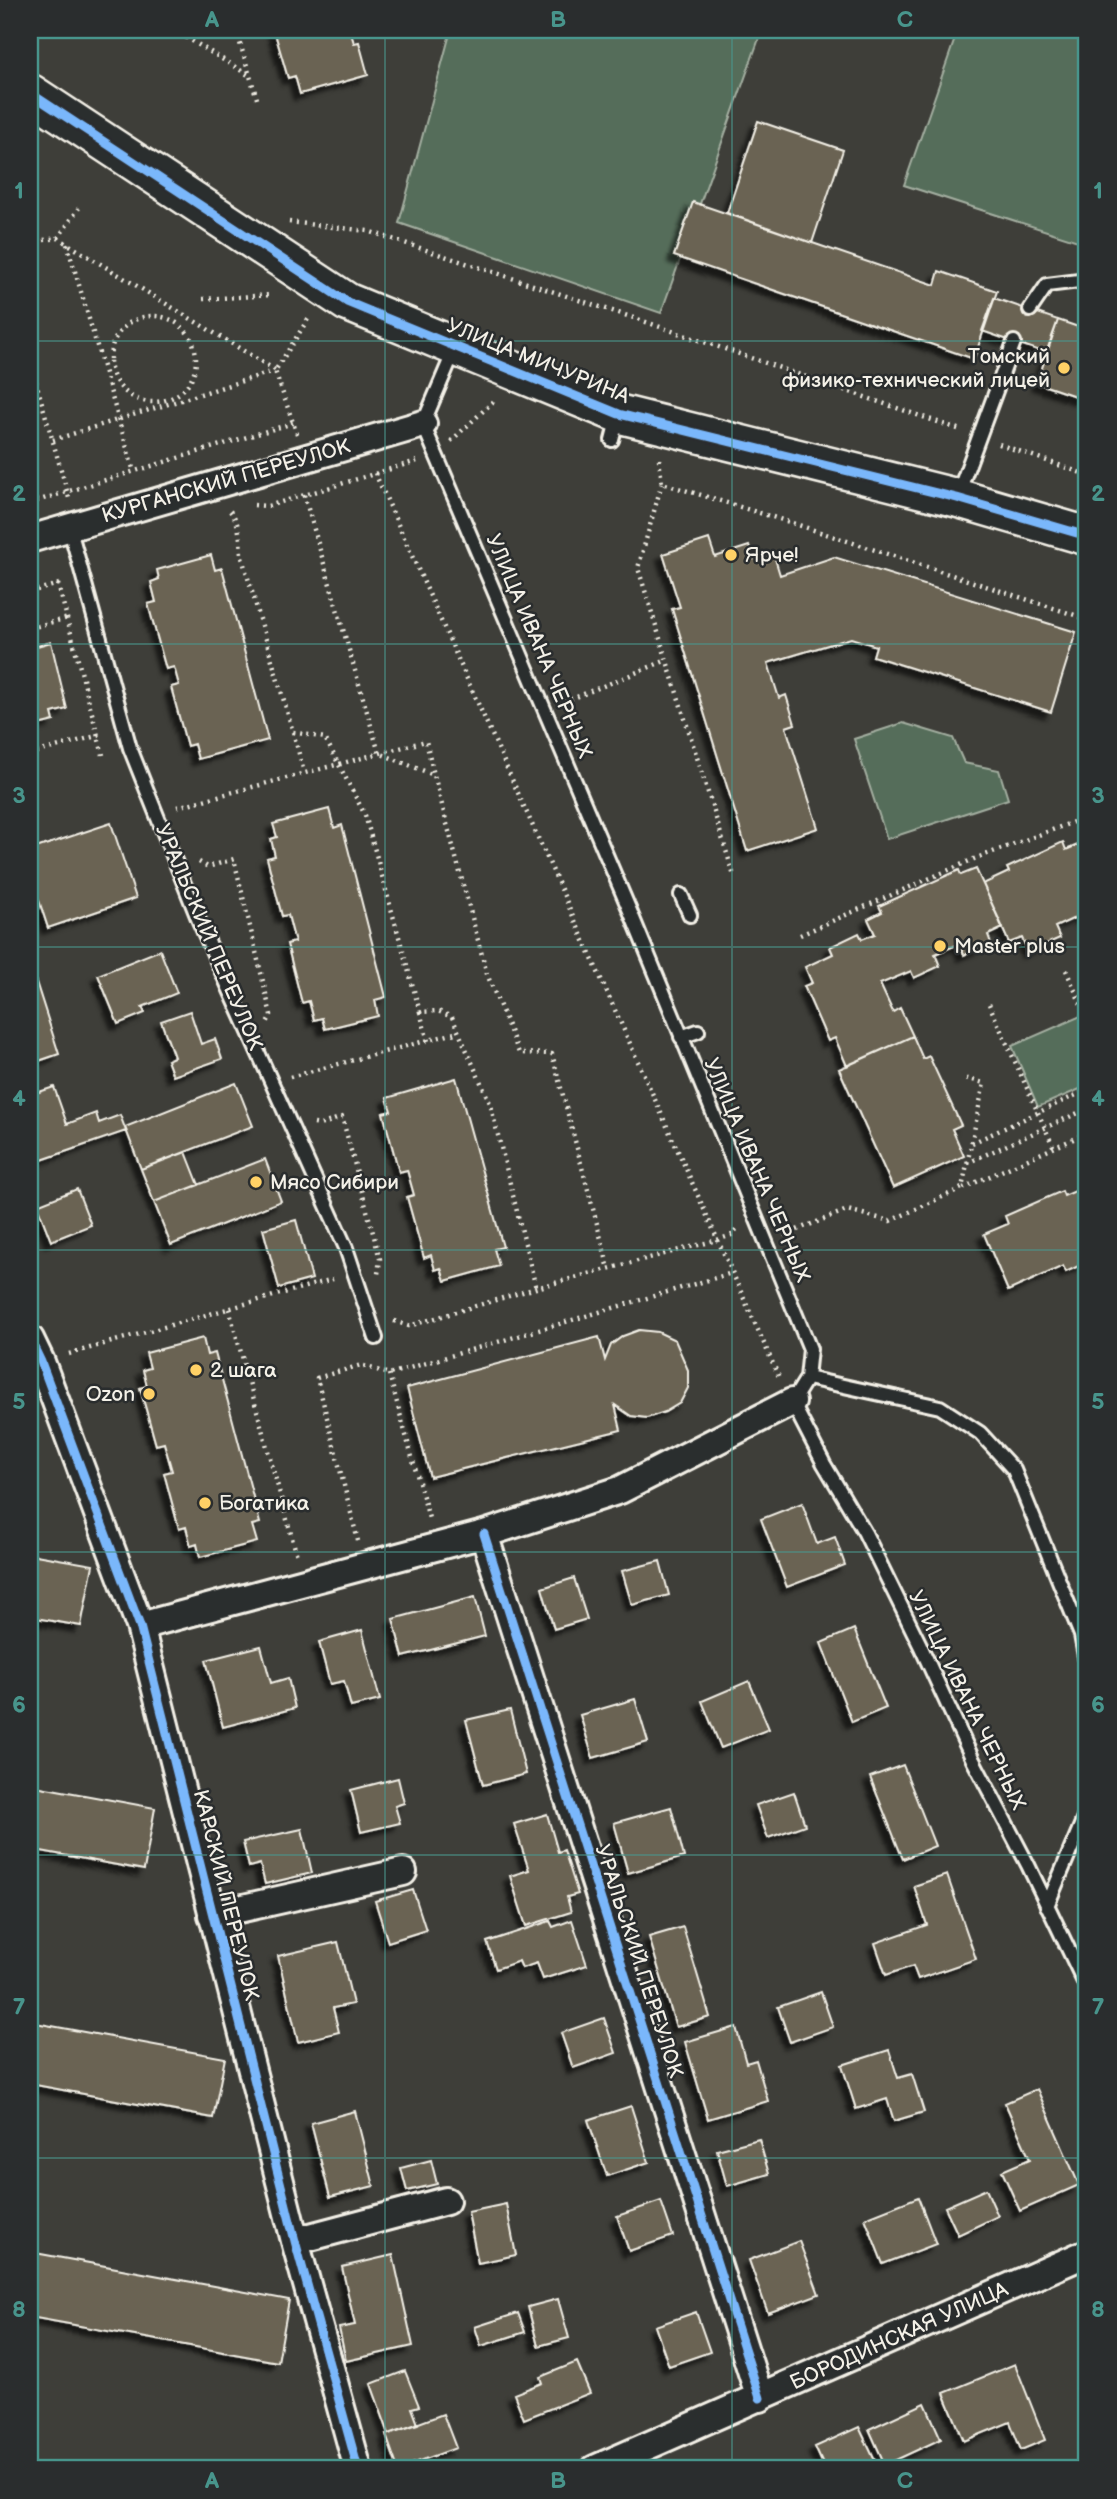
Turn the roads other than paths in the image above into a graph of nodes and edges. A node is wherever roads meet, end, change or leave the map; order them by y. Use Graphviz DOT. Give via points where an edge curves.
graph roads {
  1 [pos="30,93"];
  2 [pos="1087,280"];
  3 [pos="1031,310"];
  4 [pos="1014,342"];
  5 [pos="455,347"];
  6 [pos="423,424"];
  7 [pos="957,498"];
  8 [pos="74,524"];
  9 [pos="1087,536"];
  10 [pos="30,539"];
  11 [pos="681,895"];
  12 [pos="690,915"];
  13 [pos="698,1031"];
  14 [pos="681,1037"];
  15 [pos="376,1338"];
  16 [pos="35,1351"];
  17 [pos="807,1378"];
  18 [pos="792,1402"];
  19 [pos="484,1534"];
  20 [pos="140,1626"];
  21 [pos="1084,1633"];
  22 [pos="1087,1667"];
  23 [pos="1087,1811"];
  24 [pos="403,1872"];
  25 [pos="1047,1906"];
  26 [pos="212,1915"];
  27 [pos="1087,1988"];
  28 [pos="446,2201"];
  29 [pos="295,2241"];
  30 [pos="1087,2253"];
  31 [pos="760,2398"];
  32 [pos="358,2469"];
  33 [pos="595,2469"];
  1 -- 5 [label="street, УЛИЦА МИЧУРИНА" via="347,302"];
  2 -- 3 [label="lane" via="1047,285"];
  4 -- 7 [label="lane"];
  5 -- 6 [label="lane"];
  5 -- 7 [label="street, УЛИЦА МИЧУРИНА" via="615,430"];
  6 -- 8 [label="street, КУРГАНСКИЙ ПЕРЕУЛОК"];
  6 -- 14 [label="lane, УЛИЦА ИВАНА ЧЕРНЫХ"];
  7 -- 9 [label="street, УЛИЦА МИЧУРИНА"];
  8 -- 10 [label="street, КУРГАНСКИЙ ПЕРЕУЛОК"];
  8 -- 15 [label="lane, УРАЛЬСКИЙ ПЕРЕУЛОК" via="83,578 130,748 199,921 346,1248"];
  11 -- 12 [label="lane"];
  13 -- 14 [label="lane"];
  14 -- 17 [label="lane, УЛИЦА ИВАНА ЧЕРНЫХ" via="810,1349"];
  16 -- 20 [label="street, КАРСКИЙ ПЕРЕУЛОК"];
  17 -- 18 [label="lane"];
  17 -- 21 [label="lane" via="940,1407 980,1433 1014,1470"];
  18 -- 19 [label="street" via="620,1490"];
  18 -- 25 [label="lane, УЛИЦА ИВАНА ЧЕРНЫХ" via="865,1533"];
  19 -- 20 [label="street"];
  19 -- 31 [label="street, УРАЛЬСКИЙ ПЕРЕУЛОК"];
  20 -- 26 [label="street, КАРСКИЙ ПЕРЕУЛОК"];
  21 -- 22 [label="lane"];
  23 -- 25 [label="lane"];
  24 -- 26 [label="street"];
  25 -- 27 [label="lane, УЛИЦА ИВАНА ЧЕРНЫХ"];
  26 -- 29 [label="street, КАРСКИЙ ПЕРЕУЛОК"];
  28 -- 29 [label="street"];
  29 -- 32 [label="street, КАРСКИЙ ПЕРЕУЛОК"];
  30 -- 31 [label="street, БОРОДИНСКАЯ УЛИЦА"];
  31 -- 33 [label="street, БОРОДИНСКАЯ УЛИЦА"];
}
